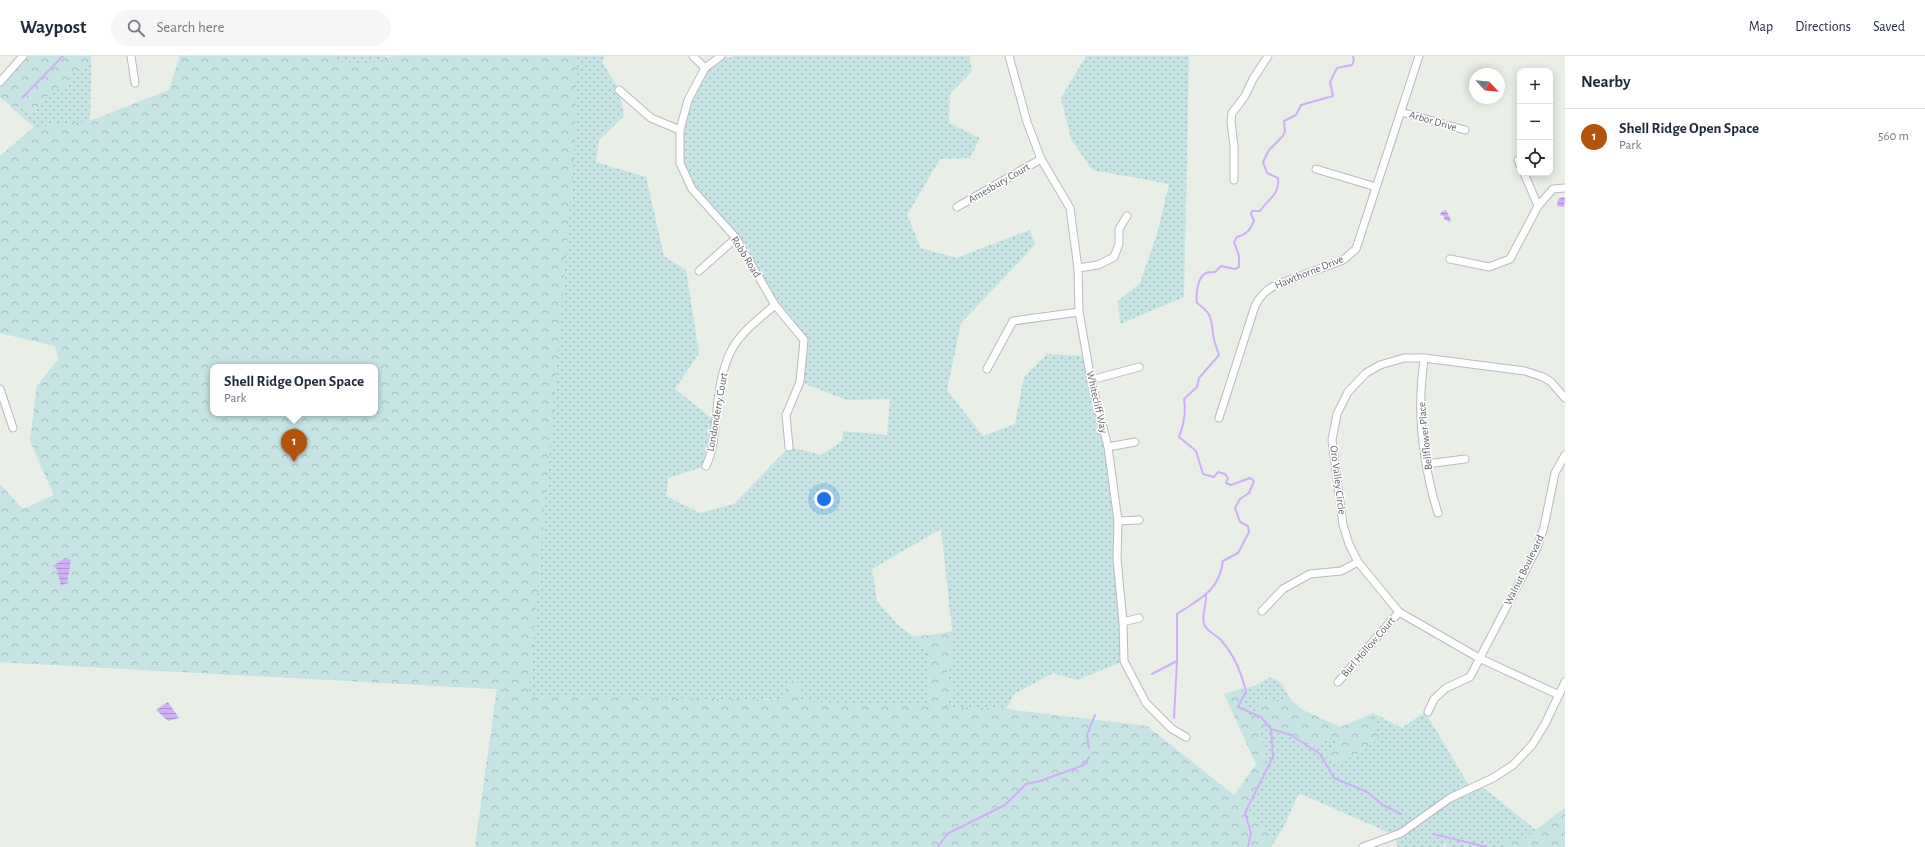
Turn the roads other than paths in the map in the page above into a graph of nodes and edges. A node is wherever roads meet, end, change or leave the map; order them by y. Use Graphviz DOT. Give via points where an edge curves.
graph roads {
  1 [pos="23,56"];
  2 [pos="131,56"];
  3 [pos="693,56"];
  4 [pos="721,56"];
  5 [pos="1009,56"];
  6 [pos="1268,56"];
  7 [pos="1419,56"];
  8 [pos="705,68"];
  9 [pos="0,82"];
  10 [pos="135,83"];
  11 [pos="620,90"];
  12 [pos="1400,112"];
  13 [pos="680,130"];
  14 [pos="1464,130"];
  15 [pos="1041,159"];
  16 [pos="1316,169"];
  17 [pos="1525,176"];
  18 [pos="1234,180"];
  19 [pos="1376,187"];
  20 [pos="1565,188"];
  21 [pos="1538,206"];
  22 [pos="957,207"];
  23 [pos="1127,216"];
  24 [pos="736,238"];
  25 [pos="1450,259"];
  26 [pos="1078,268"];
  27 [pos="699,271"];
  28 [pos="775,304"];
  29 [pos="1079,312"];
  30 [pos="1424,358"];
  31 [pos="1139,367"];
  32 [pos="986,369"];
  33 [pos="1091,380"];
  34 [pos="0,389"];
  35 [pos="1565,398"];
  36 [pos="1219,418"];
  37 [pos="13,428"];
  38 [pos="1135,442"];
  39 [pos="1108,447"];
  40 [pos="788,448"];
  41 [pos="1565,455"];
  42 [pos="1465,459"];
  43 [pos="1427,464"];
  44 [pos="706,466"];
  45 [pos="1438,512"];
  46 [pos="1139,520"];
  47 [pos="1118,521"];
  48 [pos="1358,562"];
  49 [pos="1262,611"];
  50 [pos="1399,612"];
  51 [pos="1139,618"];
  52 [pos="1123,622"];
  53 [pos="1479,658"];
  54 [pos="1338,682"];
  55 [pos="1565,682"];
  56 [pos="1558,695"];
  57 [pos="1428,712"];
  58 [pos="1186,737"];
  59 [pos="1363,847"];
  1 -- 9 [label="street"];
  2 -- 10 [label="street"];
  3 -- 8 [label="street"];
  4 -- 8 [label="street, Robb Road"];
  5 -- 15 [label="street, Whitecliff Way" via="1027,122"];
  6 -- 18 [label="street" via="1232,113"];
  7 -- 12 [label="street, Hawthorne Drive"];
  8 -- 13 [label="street, Robb Road" via="688,100"];
  11 -- 13 [label="street" via="651,118"];
  12 -- 14 [label="street, Arbor Drive"];
  12 -- 19 [label="street, Hawthorne Drive"];
  13 -- 24 [label="street, Robb Road" via="680,163 692,189"];
  15 -- 22 [label="street, Amesbury Court"];
  15 -- 26 [label="street, Whitecliff Way" via="1070,208"];
  16 -- 19 [label="street"];
  17 -- 21 [label="street"];
  19 -- 36 [label="street, Hawthorne Drive" via="1359,242 1350,255 1274,286 1259,297"];
  20 -- 21 [label="street" via="1553,189"];
  21 -- 25 [label="street" via="1510,259 1489,267"];
  23 -- 26 [label="street" via="1119,229 1119,244 1114,257 1098,265"];
  24 -- 27 [label="street"];
  24 -- 28 [label="street, Robb Road"];
  26 -- 29 [label="street, Whitecliff Way"];
  28 -- 40 [label="street, Robb Road" via="804,340 800,382 786,415"];
  28 -- 44 [label="street, Londonderry Court" via="743,334 732,349 725,368 713,443"];
  29 -- 32 [label="street" via="1013,321"];
  29 -- 33 [label="street, Whitecliff Way"];
  30 -- 35 [label="street, Oro Valley Circle" via="1525,371 1551,382"];
  30 -- 43 [label="street, Bellflower Place" via="1420,395"];
  30 -- 48 [label="street, Oro Valley Circle" via="1404,358 1380,365 1366,373 1348,392 1337,414 1332,440 1343,525"];
  31 -- 33 [label="street"];
  33 -- 39 [label="street, Whitecliff Way"];
  34 -- 37 [label="street"];
  38 -- 39 [label="street"];
  39 -- 47 [label="street, Whitecliff Way"];
  41 -- 53 [label="street, Walnut Boulevard" via="1555,473 1544,527 1536,550"];
  42 -- 43 [label="street"];
  43 -- 45 [label="street, Bellflower Place"];
  46 -- 47 [label="street"];
  47 -- 52 [label="street, Whitecliff Way" via="1117,559"];
  48 -- 49 [label="street" via="1341,571 1310,574 1283,589"];
  48 -- 50 [label="street, Oro Valley Circle"];
  50 -- 53 [label="street, Oro Valley Circle"];
  50 -- 54 [label="street, Burl Hollow Court"];
  51 -- 52 [label="street"];
  52 -- 58 [label="street, Whitecliff Way" via="1124,661 1146,703 1172,729"];
  53 -- 56 [label="street, Oro Valley Circle"];
  53 -- 57 [label="street, Walnut Boulevard" via="1470,677 1446,688 1434,698"];
  55 -- 56 [label="street"];
  56 -- 59 [label="street" via="1532,745 1513,765 1493,778 1450,798 1402,834"];
}
